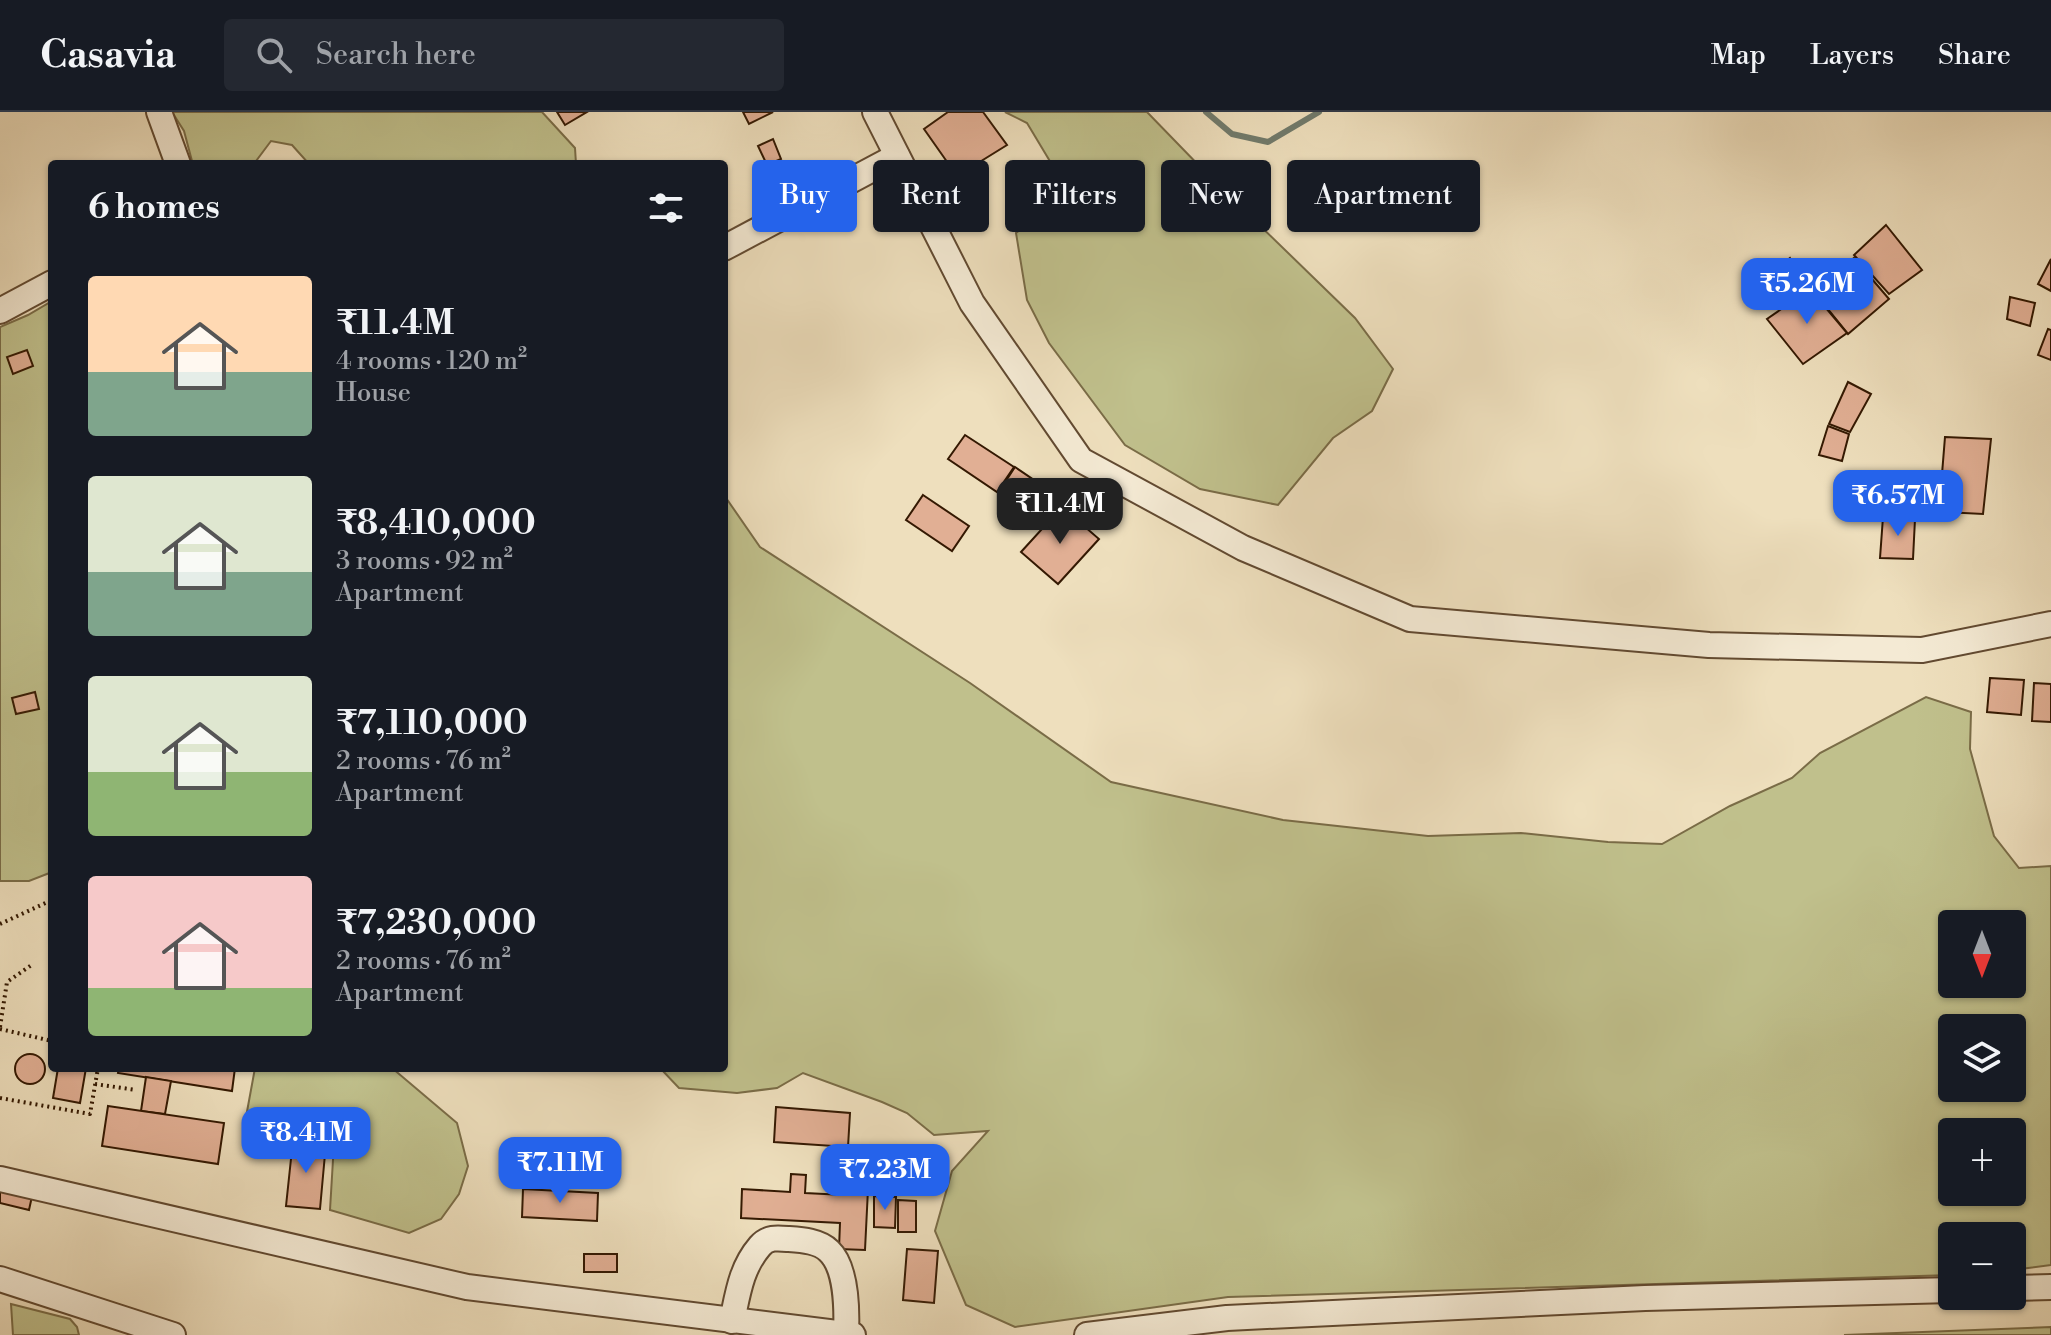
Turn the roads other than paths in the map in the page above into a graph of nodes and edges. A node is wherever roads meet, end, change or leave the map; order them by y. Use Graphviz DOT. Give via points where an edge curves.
graph roads {
  1 [pos="159,112"];
  2 [pos="875,112"];
  3 [pos="897,156"];
  4 [pos="177,160"];
  5 [pos="728,246"];
  6 [pos="48,285"];
  7 [pos="0,311"];
  8 [pos="2051,624"];
  9 [pos="2,1180"];
  10 [pos="0,1279"];
  11 [pos="2051,1287"];
  12 [pos="2026,1288"];
  13 [pos="1938,1290"];
  14 [pos="732,1321"];
  15 [pos="846,1334"];
  16 [pos="173,1335"];
  17 [pos="853,1335"];
  18 [pos="1087,1335"];
  1 -- 4 [label="street"];
  2 -- 3 [label="street"];
  3 -- 5 [label="street"];
  3 -- 8 [label="street" via="972,303 1081,460 1243,548 1410,619 1709,645 1922,650"];
  6 -- 7 [label="street"];
  9 -- 14 [label="street" via="467,1287"];
  10 -- 16 [label="street"];
  11 -- 12 [label="street"];
  13 -- 18 [label="street" via="1227,1318"];
  14 -- 15 [label="street"];
  14 -- 15 [label="street" via="743,1272 762,1243 774,1237 811,1241 828,1249 838,1262 847,1304"];
  15 -- 17 [label="street"];
}
